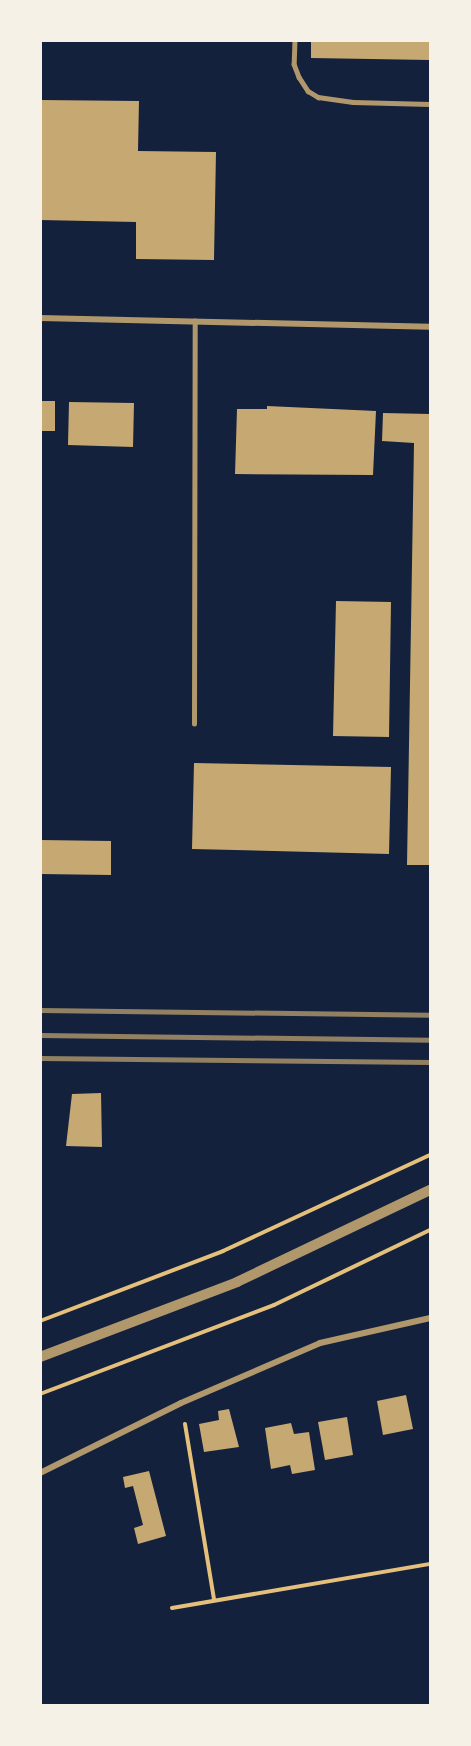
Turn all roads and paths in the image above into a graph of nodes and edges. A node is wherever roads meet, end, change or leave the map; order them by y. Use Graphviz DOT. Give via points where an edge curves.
graph roads {
  1 [pos="295,40"];
  2 [pos="430,104"];
  3 [pos="40,318"];
  4 [pos="195,321"];
  5 [pos="430,327"];
  6 [pos="194,724"];
  7 [pos="430,1155"];
  8 [pos="430,1190"];
  9 [pos="430,1230"];
  10 [pos="430,1318"];
  11 [pos="40,1321"];
  12 [pos="40,1357"];
  13 [pos="40,1394"];
  14 [pos="181,1403"];
  15 [pos="40,1473"];
  16 [pos="430,1564"];
  17 [pos="214,1600"];
  18 [pos="172,1608"];
  1 -- 2 [label="lane" via="294,64 299,77 308,91 318,97"];
  3 -- 4 [label="street"];
  4 -- 5 [label="street"];
  4 -- 6 [label="lane"];
  7 -- 11 [label="path" via="223,1251"];
  8 -- 12 [label="street" via="237,1282"];
  9 -- 13 [label="path" via="274,1305"];
  10 -- 14 [label="street" via="320,1343"];
  14 -- 15 [label="street"];
  14 -- 17 [label="path"];
  16 -- 17 [label="path"];
  17 -- 18 [label="path"];
}
